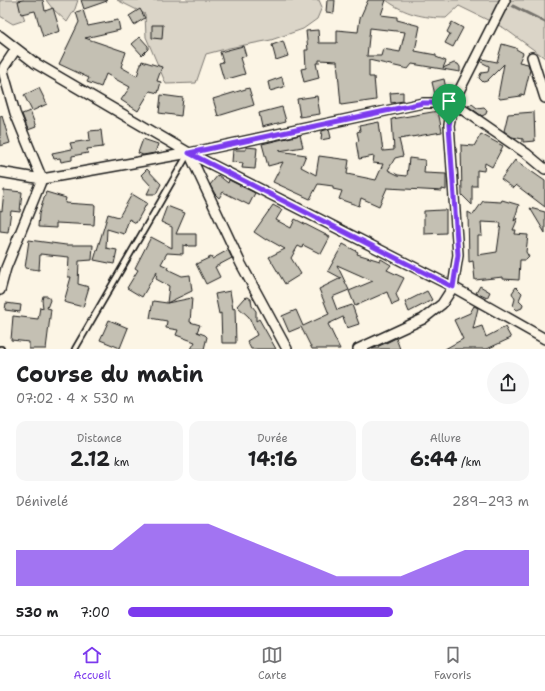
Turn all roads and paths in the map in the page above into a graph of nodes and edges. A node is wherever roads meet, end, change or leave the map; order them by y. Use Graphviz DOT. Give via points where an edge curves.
graph roads {
  1 [pos="505,0"];
  2 [pos="0,36"];
  3 [pos="16,49"];
  4 [pos="532,57"];
  5 [pos="545,98"];
  6 [pos="453,103"];
  7 [pos="189,153"];
  8 [pos="545,169"];
  9 [pos="0,172"];
  10 [pos="42,179"];
  11 [pos="453,287"];
  12 [pos="0,290"];
  13 [pos="545,339"];
  14 [pos="75,349"];
  15 [pos="288,349"];
  16 [pos="358,349"];
  1 -- 6 [label="street"];
  2 -- 3 [label="street"];
  3 -- 7 [label="street" via="35,63"];
  3 -- 10 [label="street" via="3,71 15,113"];
  4 -- 5 [label="street"];
  6 -- 7 [label="street" via="423,103"];
  6 -- 8 [label="street"];
  6 -- 11 [label="street" via="449,125 458,255"];
  7 -- 10 [label="street"];
  7 -- 11 [label="street"];
  7 -- 14 [label="lane"];
  7 -- 15 [label="street" via="241,264"];
  9 -- 10 [label="street"];
  10 -- 12 [label="street" via="6,268"];
  11 -- 13 [label="street"];
  11 -- 16 [label="street" via="442,304 423,319"];
}
